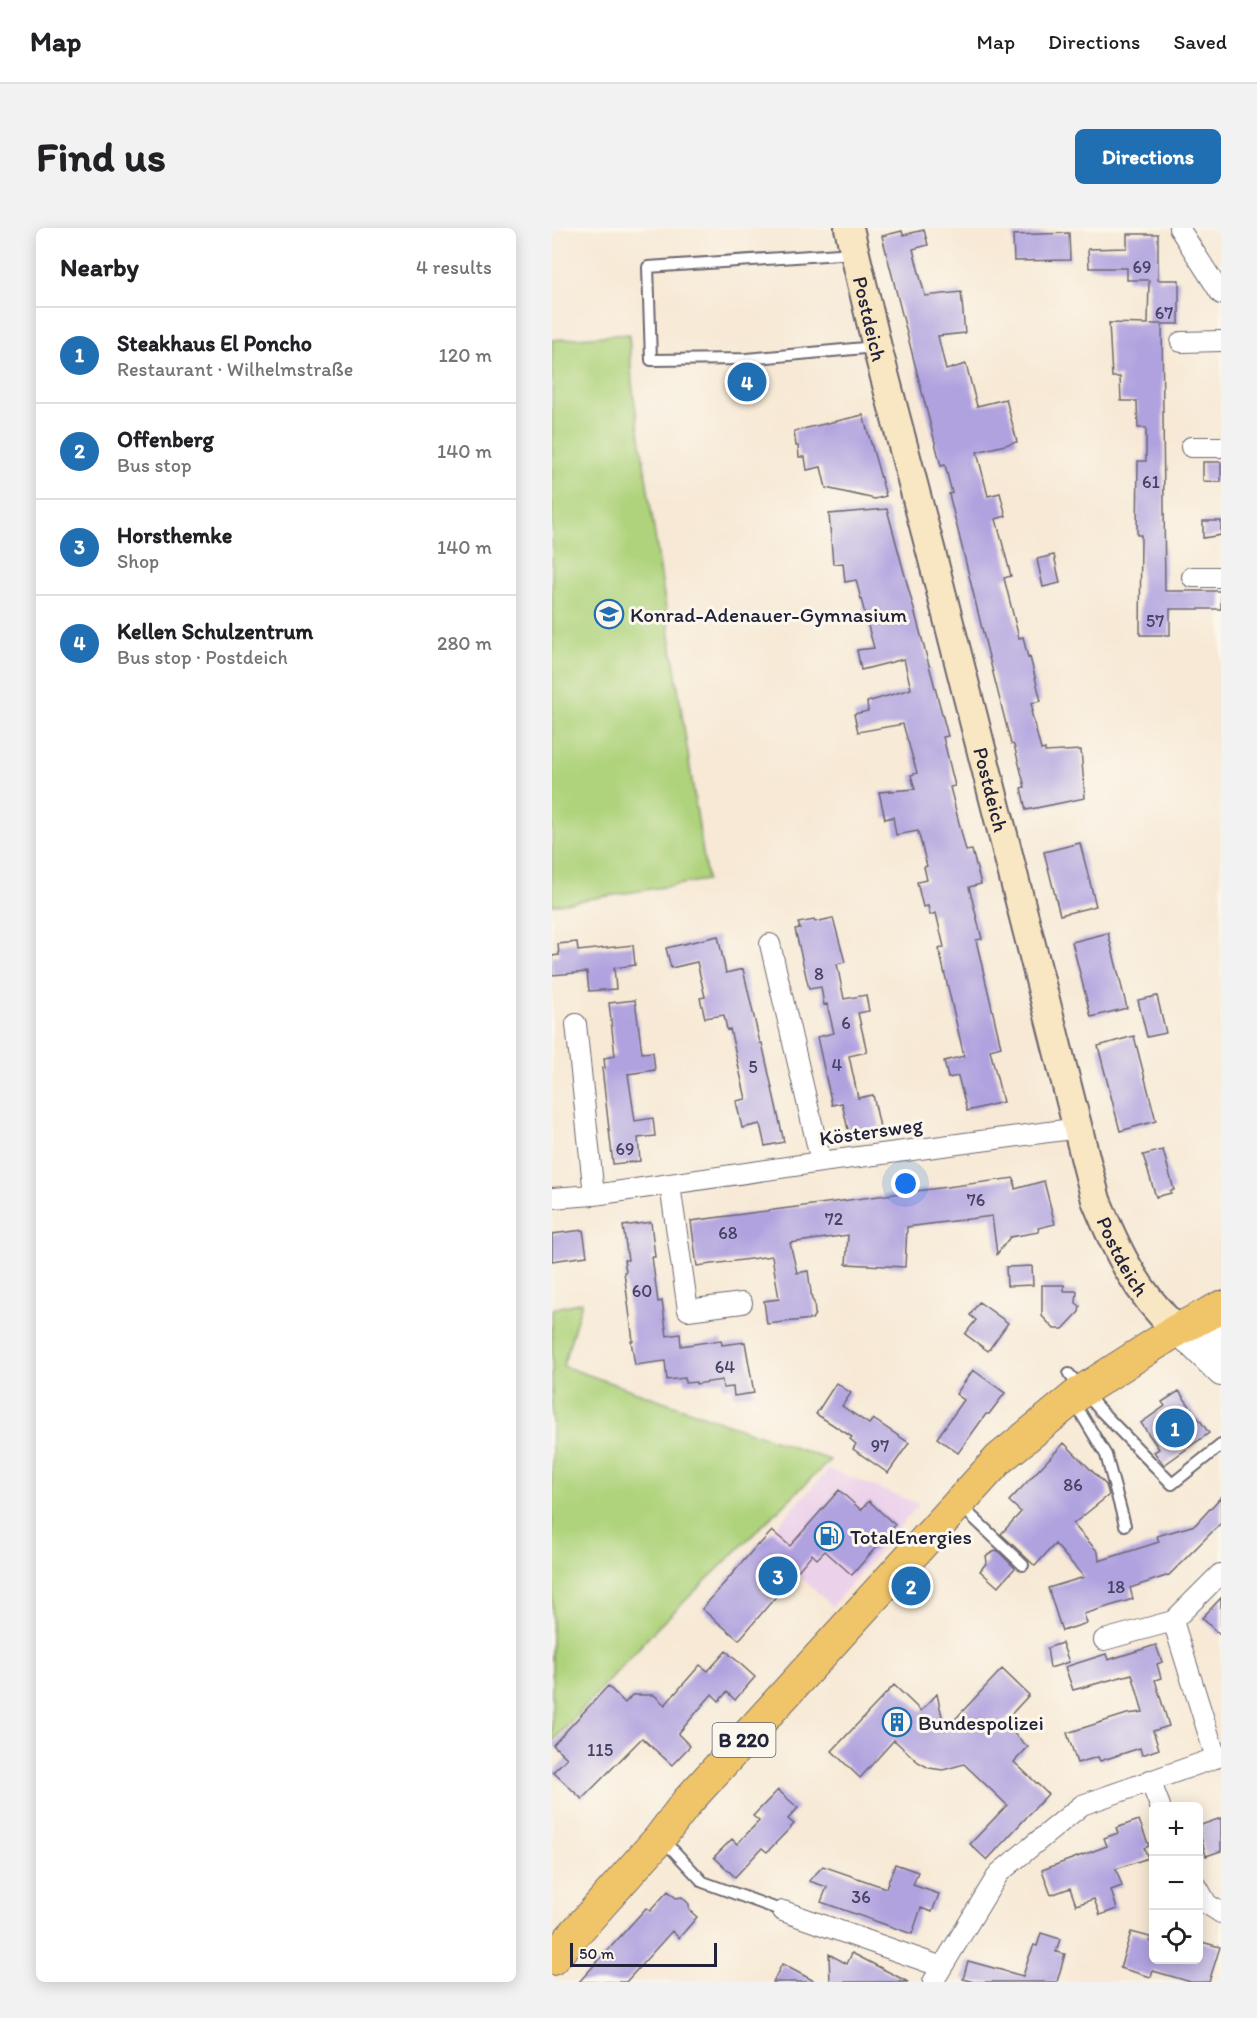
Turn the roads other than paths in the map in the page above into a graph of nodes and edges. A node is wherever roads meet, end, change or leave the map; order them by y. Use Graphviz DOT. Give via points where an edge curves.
graph roads {
  1 [pos="1179,228"];
  2 [pos="851,241"];
  3 [pos="1221,294"];
  4 [pos="1221,340"];
  5 [pos="1181,342"];
  6 [pos="877,347"];
  7 [pos="1191,447"];
  8 [pos="1221,447"];
  9 [pos="1192,577"];
  10 [pos="1221,577"];
  11 [pos="770,944"];
  12 [pos="576,1024"];
  13 [pos="1078,1126"];
  14 [pos="820,1162"];
  15 [pos="670,1185"];
  16 [pos="594,1196"];
  17 [pos="552,1198"];
  18 [pos="742,1303"];
  19 [pos="1219,1308"];
  20 [pos="1177,1330"];
  21 [pos="1221,1373"];
  22 [pos="1074,1388"];
  23 [pos="1221,1445"];
  24 [pos="958,1504"];
  25 [pos="1125,1525"];
  26 [pos="1023,1565"];
  27 [pos="1220,1574"];
  28 [pos="1173,1621"];
  29 [pos="1104,1640"];
  30 [pos="1219,1757"];
  31 [pos="1150,1780"];
  32 [pos="1158,1802"];
  33 [pos="658,1839"];
  34 [pos="1203,1897"];
  35 [pos="783,1911"];
  36 [pos="1221,1913"];
  37 [pos="552,1959"];
  38 [pos="938,1975"];
  1 -- 3 [label="street"];
  2 -- 6 [label="main road, Postdeich"];
  2 -- 6 [label="lane" via="648,267 651,360 746,359"];
  4 -- 5 [label="street"];
  6 -- 13 [label="main road, Postdeich"];
  7 -- 8 [label="street"];
  9 -- 10 [label="street"];
  11 -- 14 [label="street"];
  12 -- 16 [label="street"];
  13 -- 14 [label="street, Köstersweg"];
  13 -- 20 [label="main road, Postdeich" via="1096,1200 1115,1247 1159,1314"];
  14 -- 15 [label="street, Köstersweg"];
  15 -- 16 [label="street, Köstersweg"];
  15 -- 18 [label="street" via="688,1310"];
  16 -- 17 [label="street, Köstersweg"];
  19 -- 20 [label="main road, B 220"];
  19 -- 21 [label="street" via="1214,1341"];
  20 -- 21 [label="street"];
  20 -- 22 [label="main road, B 220"];
  22 -- 23 [label="lane" via="1172,1484"];
  22 -- 24 [label="main road, B 220"];
  22 -- 25 [label="lane" via="1106,1455"];
  24 -- 26 [label="lane"];
  24 -- 33 [label="main road, B 220" via="687,1802"];
  27 -- 28 [label="street"];
  28 -- 29 [label="street"];
  28 -- 30 [label="street"];
  30 -- 31 [label="street"];
  31 -- 32 [label="street"];
  31 -- 38 [label="street" via="1082,1805 999,1873"];
  33 -- 35 [label="lane" via="703,1882"];
  33 -- 37 [label="main road, B 220"];
  34 -- 36 [label="street"];
  35 -- 38 [label="street"];
}
